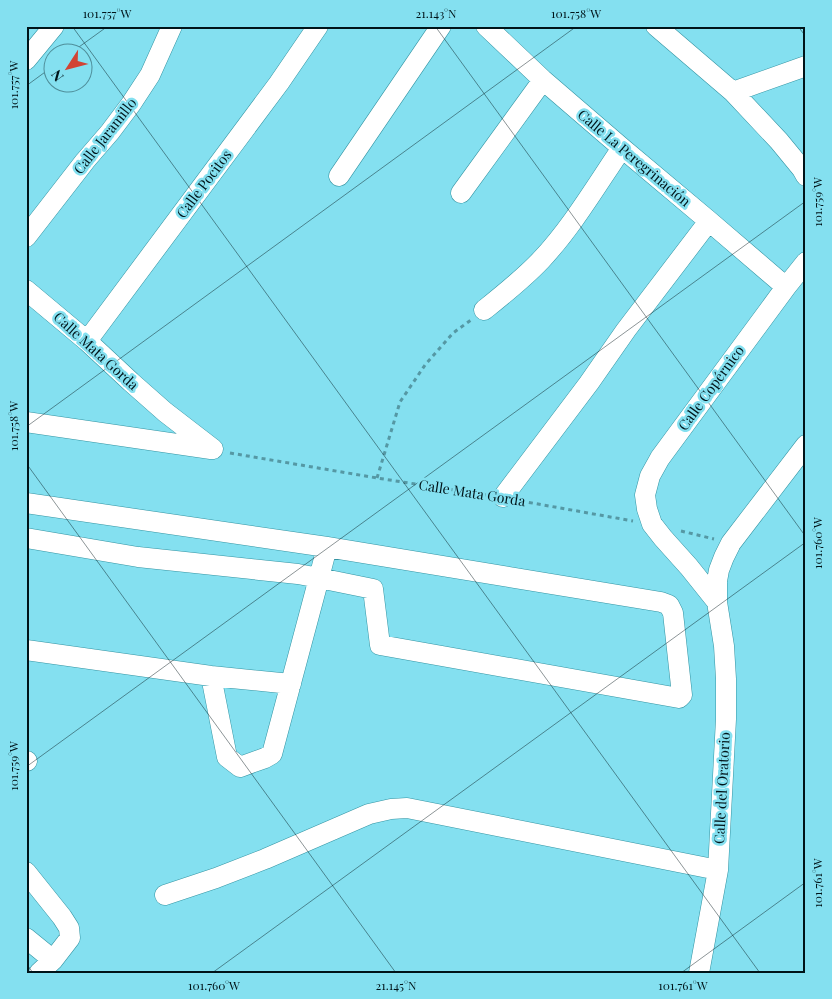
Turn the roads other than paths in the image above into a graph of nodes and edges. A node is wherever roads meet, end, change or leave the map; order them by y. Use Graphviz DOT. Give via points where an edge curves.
graph roads {
  1 [pos="54,26"];
  2 [pos="172,26"];
  3 [pos="318,26"];
  4 [pos="441,26"];
  5 [pos="486,26"];
  6 [pos="656,26"];
  7 [pos="26,60"];
  8 [pos="806,66"];
  9 [pos="543,80"];
  10 [pos="733,92"];
  11 [pos="622,148"];
  12 [pos="339,176"];
  13 [pos="806,176"];
  14 [pos="461,193"];
  15 [pos="709,221"];
  16 [pos="26,237"];
  17 [pos="806,262"];
  18 [pos="786,288"];
  19 [pos="26,290"];
  20 [pos="484,310"];
  21 [pos="87,341"];
  22 [pos="26,422"];
  23 [pos="806,445"];
  24 [pos="503,497"];
  25 [pos="26,503"];
  26 [pos="652,524"];
  27 [pos="26,538"];
  28 [pos="327,547"];
  29 [pos="318,578"];
  30 [pos="717,602"];
  31 [pos="26,650"];
  32 [pos="212,676"];
  33 [pos="291,684"];
  34 [pos="718,870"];
  35 [pos="26,872"];
  36 [pos="164,895"];
  37 [pos="26,938"];
  38 [pos="46,966"];
  39 [pos="699,973"];
  1 -- 7 [label="street"];
  2 -- 16 [label="street, Calle Jaramillo" via="150,75 131,104"];
  3 -- 21 [label="street, Calle Pocitos"];
  4 -- 12 [label="street"];
  5 -- 9 [label="street, Calle La Peregrinación"];
  6 -- 10 [label="street"];
  8 -- 10 [label="street"];
  9 -- 11 [label="street, Calle La Peregrinación"];
  9 -- 14 [label="street"];
  10 -- 13 [label="street" via="779,141"];
  11 -- 15 [label="street, Calle La Peregrinación"];
  11 -- 20 [label="street" via="542,259 513,288"];
  15 -- 18 [label="street, Calle La Peregrinación"];
  15 -- 24 [label="street"];
  17 -- 18 [label="street, Calle Copérnico"];
  18 -- 26 [label="street, Calle Copérnico" via="653,470 645,495"];
  19 -- 21 [label="street, Calle Mata Gorda"];
  21 -- 22 [label="street, Calle Mata Gorda" via="213,449"];
  23 -- 30 [label="street, Calle del Oratorio" via="731,542 719,570"];
  25 -- 28 [label="street"];
  26 -- 30 [label="street, Calle del Oratorio"];
  27 -- 29 [label="street" via="138,557"];
  28 -- 29 [label="street"];
  28 -- 29 [label="street" via="669,605 673,613 682,695 679,698 381,646 372,589"];
  29 -- 33 [label="street"];
  30 -- 34 [label="street, Calle del Oratorio" via="726,679"];
  31 -- 32 [label="street"];
  32 -- 33 [label="street"];
  32 -- 33 [label="street" via="227,758 240,767 272,754"];
  34 -- 36 [label="street" via="407,808 369,814 257,863"];
  34 -- 39 [label="street, Calle del Oratorio"];
  35 -- 38 [label="street" via="69,928 70,938"];
  37 -- 38 [label="street"];
}
